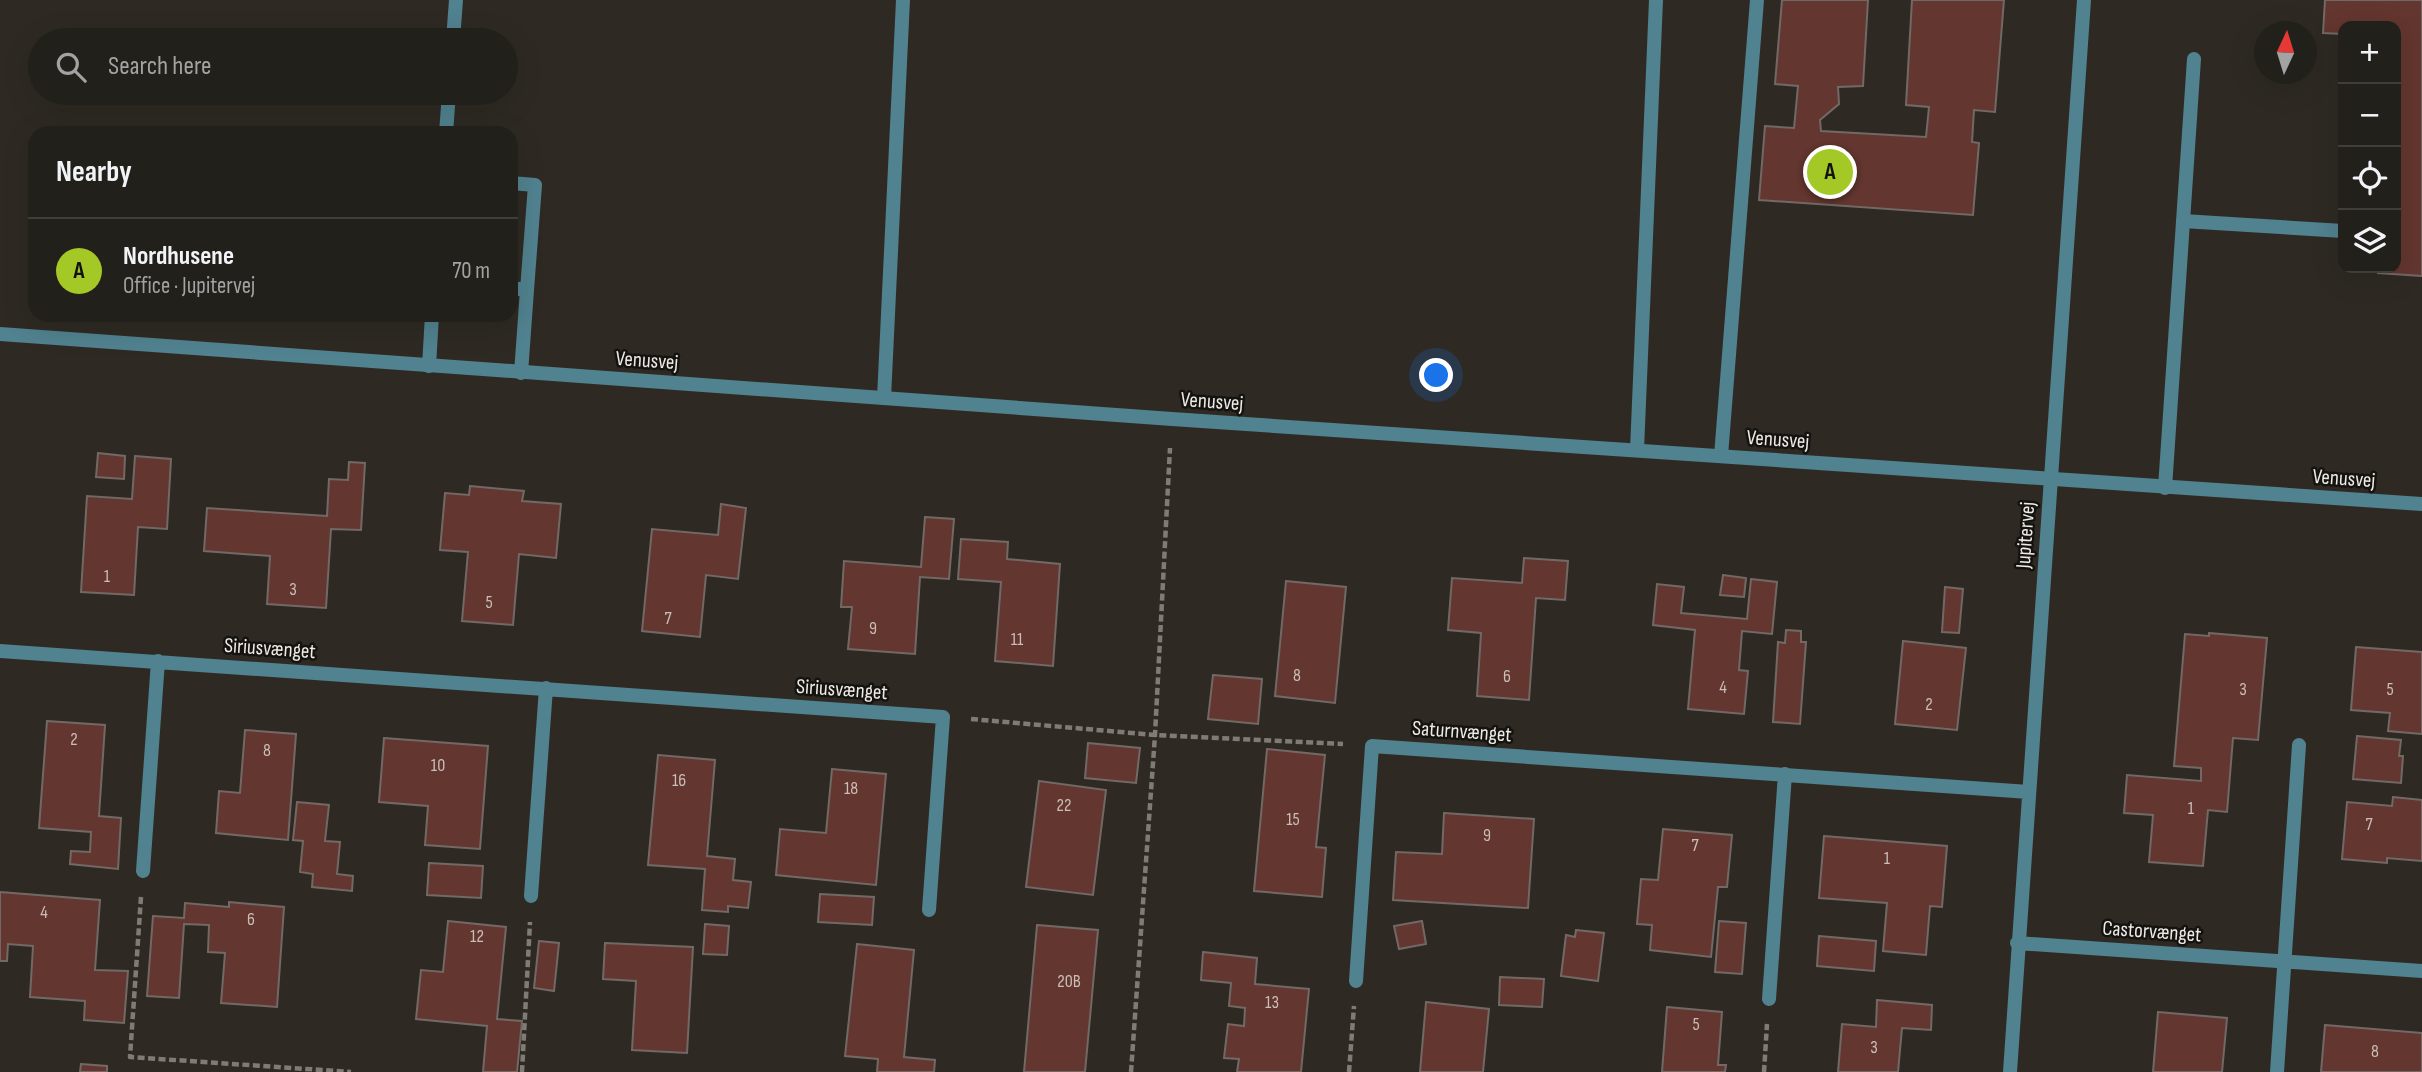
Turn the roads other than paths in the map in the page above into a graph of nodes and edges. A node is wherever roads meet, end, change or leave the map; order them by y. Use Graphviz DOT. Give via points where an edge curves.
graph roads {
  1 [pos="456,0"];
  2 [pos="903,0"];
  3 [pos="1656,0"];
  4 [pos="1758,0"];
  5 [pos="2084,0"];
  6 [pos="454,28"];
  7 [pos="2194,59"];
  8 [pos="448,105"];
  9 [pos="447,126"];
  10 [pos="518,184"];
  11 [pos="2183,221"];
  12 [pos="2338,231"];
  13 [pos="518,289"];
  14 [pos="527,290"];
  15 [pos="432,322"];
  16 [pos="0,334"];
  17 [pos="429,366"];
  18 [pos="521,373"];
  19 [pos="884,398"];
  20 [pos="1637,450"];
  21 [pos="1721,456"];
  22 [pos="2050,480"];
  23 [pos="2165,488"];
  24 [pos="2422,504"];
  25 [pos="0,651"];
  26 [pos="158,661"];
  27 [pos="546,688"];
  28 [pos="2299,745"];
  29 [pos="1785,774"];
  30 [pos="2029,792"];
  31 [pos="143,871"];
  32 [pos="531,896"];
  33 [pos="929,909"];
  34 [pos="2017,943"];
  35 [pos="2285,961"];
  36 [pos="2422,971"];
  37 [pos="1356,981"];
  38 [pos="1769,999"];
  39 [pos="2010,1072"];
  40 [pos="2277,1072"];
  1 -- 6 [label="street"];
  2 -- 19 [label="street"];
  3 -- 20 [label="street"];
  4 -- 21 [label="street"];
  5 -- 22 [label="street, Jupitervej"];
  7 -- 11 [label="street"];
  8 -- 9 [label="street"];
  10 -- 14 [label="street" via="535,185"];
  11 -- 12 [label="street"];
  11 -- 23 [label="street"];
  13 -- 14 [label="street"];
  14 -- 18 [label="street"];
  15 -- 17 [label="street"];
  16 -- 17 [label="street, Venusvej"];
  17 -- 18 [label="street, Venusvej"];
  18 -- 19 [label="street, Venusvej"];
  19 -- 20 [label="street, Venusvej"];
  20 -- 21 [label="street, Venusvej"];
  21 -- 22 [label="street, Venusvej"];
  22 -- 23 [label="street, Venusvej"];
  22 -- 30 [label="street, Jupitervej"];
  23 -- 24 [label="street, Venusvej"];
  25 -- 26 [label="street, Siriusvænget"];
  26 -- 27 [label="street, Siriusvænget"];
  26 -- 31 [label="street"];
  27 -- 32 [label="street"];
  27 -- 33 [label="street, Siriusvænget" via="943,717"];
  28 -- 35 [label="street"];
  29 -- 30 [label="street, Saturnvænget"];
  29 -- 37 [label="street, Saturnvænget" via="1372,746"];
  29 -- 38 [label="street"];
  30 -- 34 [label="street, Jupitervej"];
  34 -- 35 [label="street, Castorvænget"];
  34 -- 39 [label="street, Jupitervej"];
  35 -- 36 [label="street, Castorvænget"];
  35 -- 40 [label="street"];
}
